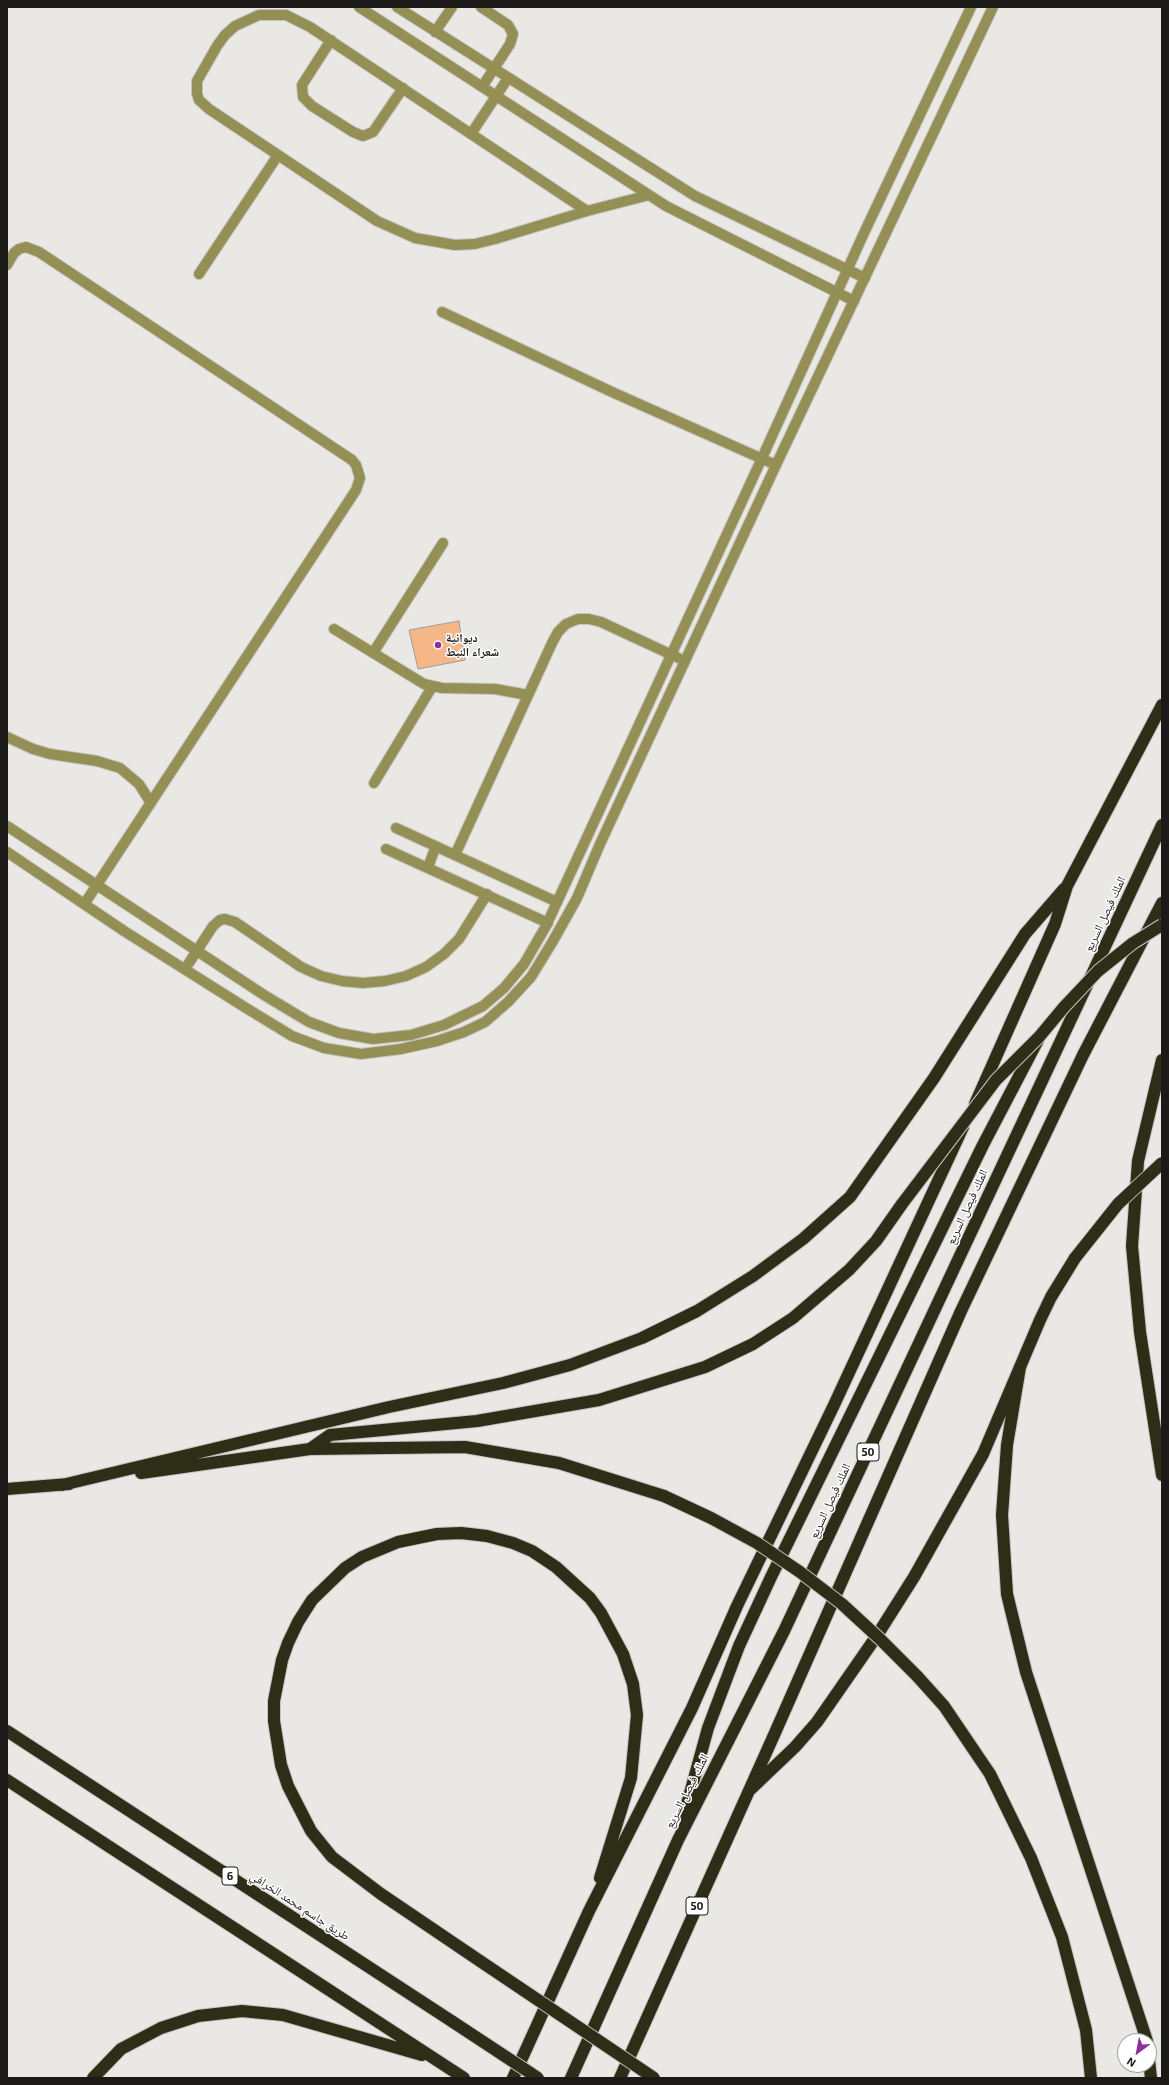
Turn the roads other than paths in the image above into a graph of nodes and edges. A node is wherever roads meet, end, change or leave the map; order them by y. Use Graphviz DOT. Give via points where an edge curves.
graph roads {
  1 [pos="358,7"];
  2 [pos="397,7"];
  3 [pos="452,7"];
  4 [pos="481,7"];
  5 [pos="971,7"];
  6 [pos="993,7"];
  7 [pos="262,11"];
  8 [pos="289,11"];
  9 [pos="436,32"];
  10 [pos="331,40"];
  11 [pos="494,69"];
  12 [pos="508,78"];
  13 [pos="482,87"];
  14 [pos="403,88"];
  15 [pos="496,96"];
  16 [pos="471,134"];
  17 [pos="278,155"];
  18 [pos="649,195"];
  19 [pos="587,211"];
  20 [pos="7,265"];
  21 [pos="847,269"];
  22 [pos="199,274"];
  23 [pos="865,278"];
  24 [pos="837,293"];
  25 [pos="854,301"];
  26 [pos="442,312"];
  27 [pos="762,458"];
  28 [pos="776,465"];
  29 [pos="443,543"];
  30 [pos="334,629"];
  31 [pos="373,654"];
  32 [pos="672,655"];
  33 [pos="685,661"];
  34 [pos="432,686"];
  35 [pos="528,695"];
  36 [pos="1162,705"];
  37 [pos="7,737"];
  38 [pos="374,783"];
  39 [pos="150,803"];
  40 [pos="1162,825"];
  41 [pos="7,826"];
  42 [pos="396,828"];
  43 [pos="436,846"];
  44 [pos="386,849"];
  45 [pos="7,852"];
  46 [pos="455,855"];
  47 [pos="428,867"];
  48 [pos="97,886"];
  49 [pos="1067,886"];
  50 [pos="487,894"];
  51 [pos="557,902"];
  52 [pos="1162,903"];
  53 [pos="85,904"];
  54 [pos="548,923"];
  55 [pos="1162,925"];
  56 [pos="197,951"];
  57 [pos="185,969"];
  58 [pos="1039,1037"];
  59 [pos="1162,1060"];
  60 [pos="1160,1074"];
  61 [pos="1162,1163"];
  62 [pos="1020,1367"];
  63 [pos="310,1449"];
  64 [pos="1162,1475"];
  65 [pos="62,1485"];
  66 [pos="7,1489"];
  67 [pos="7,1731"];
  68 [pos="7,1780"];
  69 [pos="747,1793"];
  70 [pos="678,1840"];
  71 [pos="589,1911"];
  72 [pos="1144,2033"];
  73 [pos="434,2058"];
  74 [pos="93,2078"];
  75 [pos="464,2078"];
  76 [pos="514,2078"];
  77 [pos="538,2078"];
  78 [pos="571,2078"];
  79 [pos="620,2078"];
  80 [pos="654,2078"];
  81 [pos="1091,2078"];
  1 -- 13 [label="street"];
  2 -- 9 [label="street"];
  3 -- 9 [label="street"];
  4 -- 11 [label="street" via="508,25 513,34 510,44"];
  5 -- 21 [label="street"];
  6 -- 23 [label="street"];
  7 -- 8 [label="street" via="273,14"];
  7 -- 17 [label="street" via="235,26 225,35 200,75 196,87 199,100 204,105"];
  8 -- 10 [label="street"];
  9 -- 11 [label="street"];
  10 -- 14 [label="street"];
  10 -- 14 [label="street" via="302,85 304,97 312,106 353,132 364,136 373,132"];
  11 -- 12 [label="street"];
  11 -- 13 [label="street"];
  12 -- 15 [label="street"];
  12 -- 21 [label="street" via="695,196"];
  13 -- 15 [label="street"];
  14 -- 16 [label="street"];
  15 -- 16 [label="street"];
  15 -- 18 [label="street"];
  16 -- 19 [label="street"];
  17 -- 19 [label="street" via="377,221 402,233 435,243 475,244"];
  17 -- 22 [label="street"];
  18 -- 19 [label="street"];
  18 -- 24 [label="street" via="684,216"];
  20 -- 39 [label="street" via="19,249 26,247 39,252 352,460 359,471 360,478 356,490"];
  21 -- 23 [label="street"];
  21 -- 24 [label="street"];
  23 -- 25 [label="street"];
  24 -- 25 [label="street"];
  24 -- 27 [label="street"];
  25 -- 28 [label="street"];
  26 -- 27 [label="street" via="612,392"];
  27 -- 28 [label="street"];
  27 -- 32 [label="street"];
  28 -- 33 [label="street"];
  29 -- 31 [label="street"];
  30 -- 31 [label="street"];
  31 -- 34 [label="street" via="416,680"];
  32 -- 33 [label="street"];
  32 -- 35 [label="street" via="601,622 590,619 578,620 566,624 558,632"];
  32 -- 51 [label="street"];
  33 -- 57 [label="street" via="577,898 531,977 486,1022 437,1042 401,1049 361,1054 324,1048 292,1036"];
  34 -- 35 [label="street" via="495,689"];
  34 -- 38 [label="street"];
  35 -- 46 [label="street"];
  36 -- 49 [label="highway"];
  37 -- 39 [label="street" via="50,754 97,761 120,768 139,784"];
  39 -- 48 [label="street"];
  40 -- 70 [label="highway, الملك فيصل السريع / 50" via="784,1632"];
  41 -- 48 [label="street"];
  42 -- 43 [label="street"];
  43 -- 46 [label="street"];
  43 -- 47 [label="street"];
  44 -- 47 [label="street"];
  45 -- 53 [label="street"];
  46 -- 51 [label="street"];
  47 -- 50 [label="street"];
  48 -- 53 [label="street"];
  48 -- 56 [label="street"];
  49 -- 65 [label="highway" via="1025,934 934,1078 850,1197 803,1239 753,1276 697,1311 642,1338 570,1365 503,1383 381,1409"];
  49 -- 71 [label="highway" via="1056,924 1004,1041 737,1606 680,1734"];
  50 -- 54 [label="street"];
  50 -- 56 [label="street" via="459,939 444,954 426,967 406,976 385,981 363,983 321,976 301,967 235,922 225,919 216,922"];
  51 -- 54 [label="street"];
  52 -- 69 [label="highway, 50" via="1086,1049 961,1311"];
  53 -- 57 [label="street"];
  54 -- 56 [label="street" via="524,964 504,988 483,1006 444,1025 411,1035 373,1039 339,1033 309,1022"];
  55 -- 58 [label="highway, bridge" via="1133,943 1098,971"];
  56 -- 57 [label="street"];
  58 -- 63 [label="highway, bridge" via="996,1080 876,1241 849,1270 793,1318 753,1344 705,1367 599,1400 477,1421 330,1435"];
  58 -- 70 [label="highway" via="770,1577 739,1646 708,1728"];
  59 -- 60 [label="highway"];
  60 -- 64 [label="highway" via="1138,1161 1132,1246 1140,1332"];
  61 -- 62 [label="highway, bridge" via="1118,1204 1075,1258 1051,1297"];
  62 -- 69 [label="highway" via="983,1454 914,1577 876,1637 817,1722 786,1757"];
  62 -- 72 [label="highway" via="1007,1444 1002,1514 1007,1594 1026,1672"];
  63 -- 65 [label="highway"];
  63 -- 81 [label="highway, bridge" via="465,1448 559,1463 664,1496 711,1518 757,1543 842,1604 880,1639 944,1706 990,1774 1031,1858 1062,1937 1086,2030"];
  65 -- 66 [label="highway"];
  67 -- 77 [label="highway, طريق جاسم محمد الخرافي / 6, bridge"];
  68 -- 73 [label="highway"];
  69 -- 79 [label="highway, 50"];
  70 -- 78 [label="highway, الملك فيصل السريع / 50"];
  71 -- 76 [label="highway"];
  71 -- 80 [label="highway, bridge" via="631,1778 637,1716 636,1698 629,1669 601,1613 572,1580 550,1563 513,1543 487,1536 436,1534 398,1542 362,1557 345,1568 312,1600 298,1622 277,1678 274,1721 281,1764 288,1786 304,1818 332,1857 381,1894"];
  73 -- 74 [label="highway" via="284,2015 242,2011 198,2016 161,2028 121,2049"];
  73 -- 75 [label="highway"];
}
